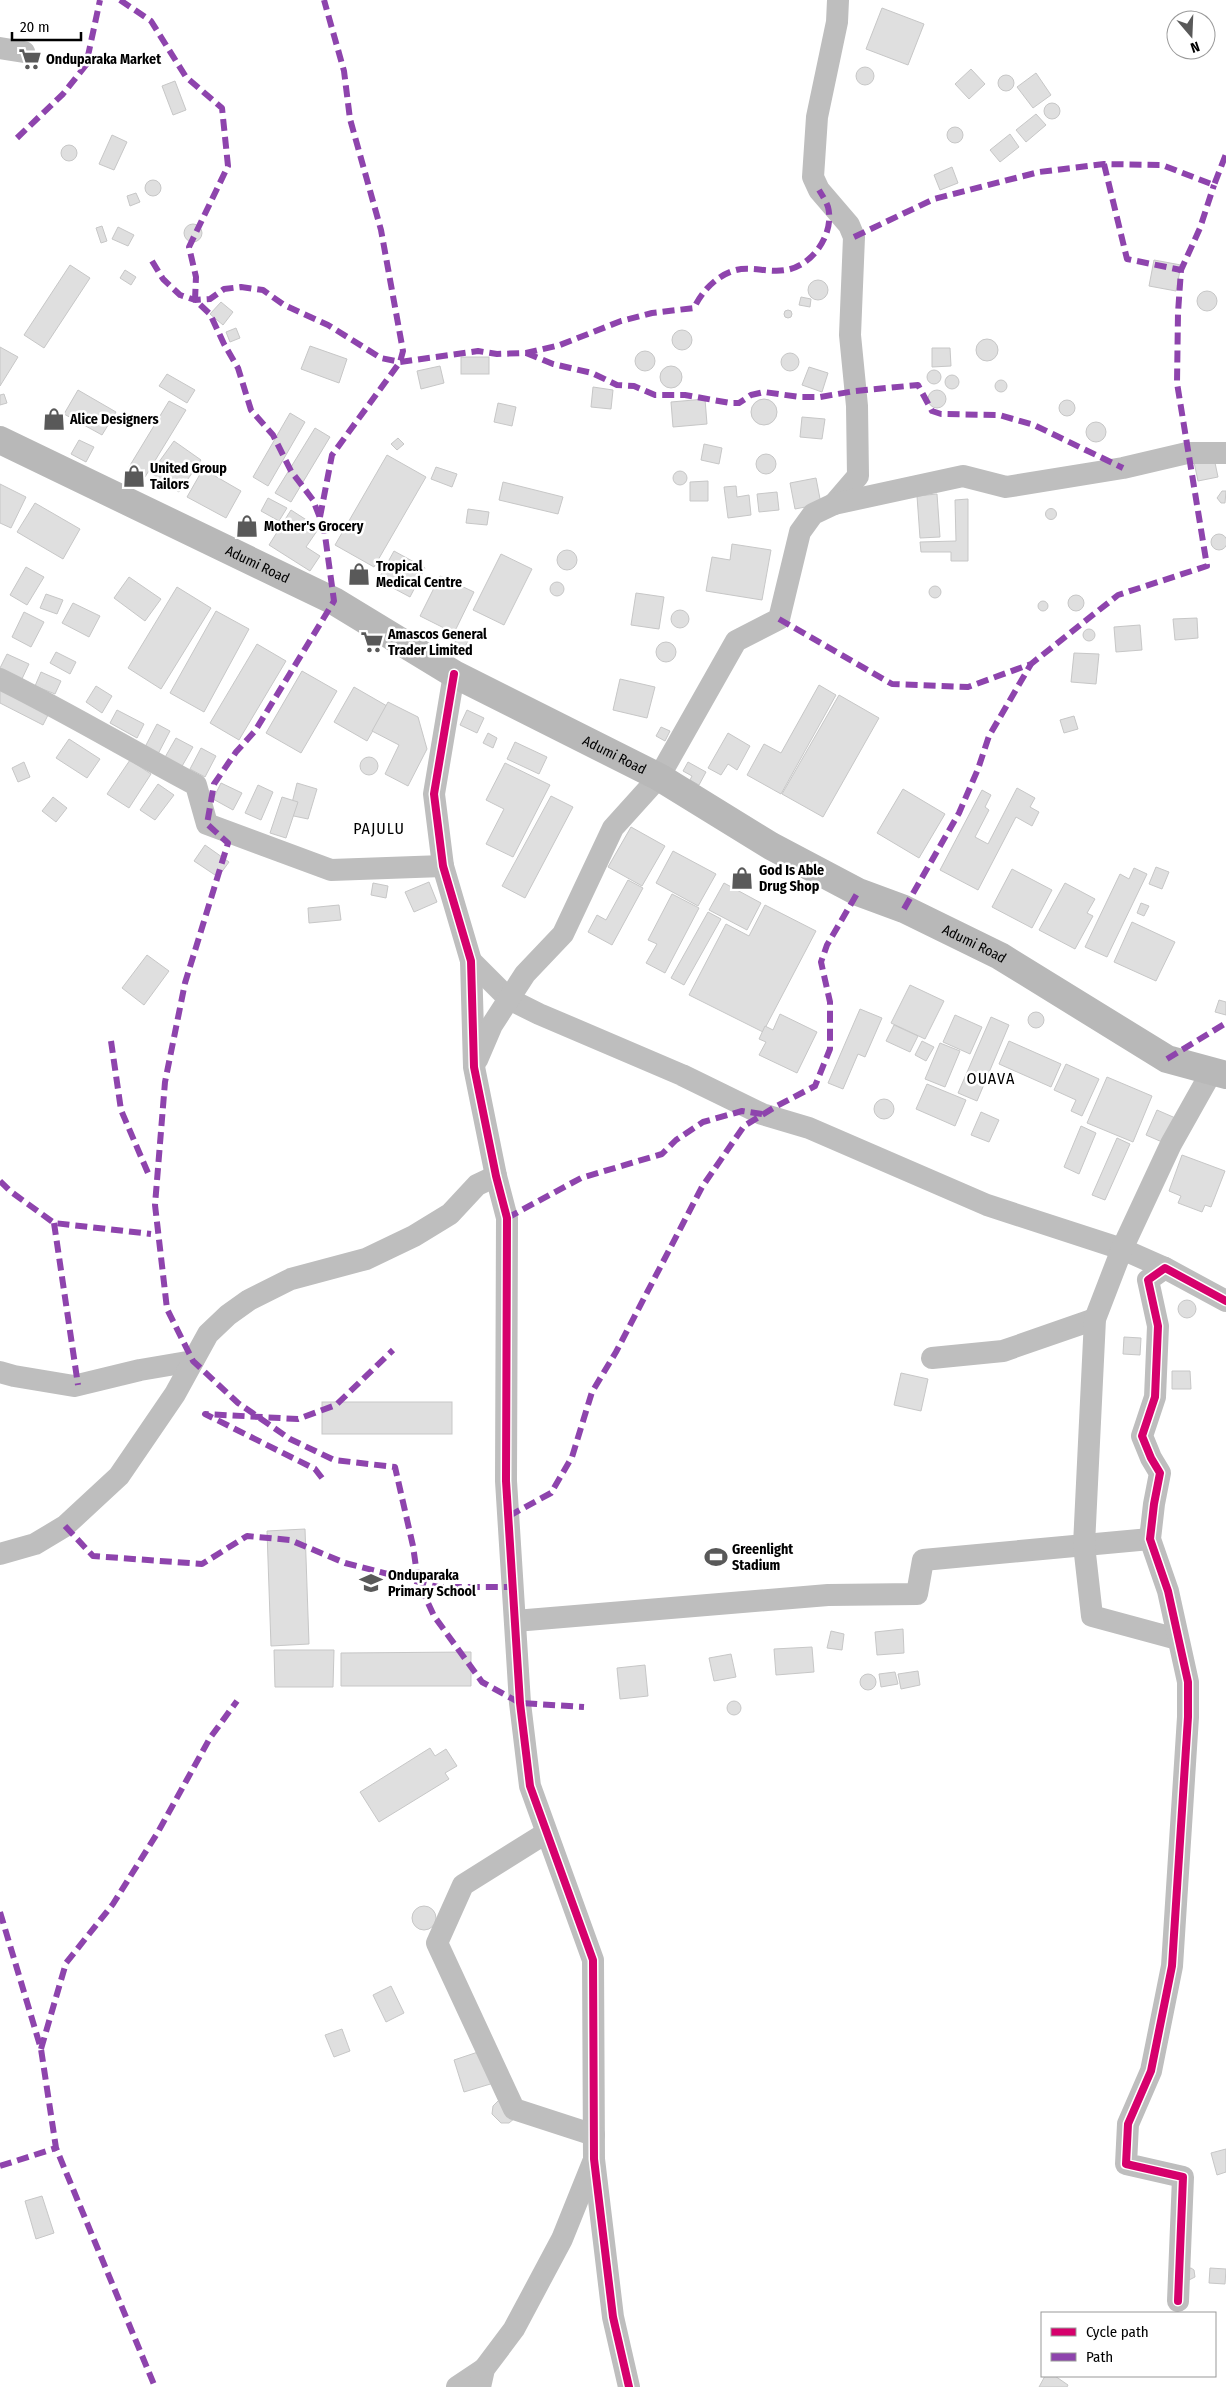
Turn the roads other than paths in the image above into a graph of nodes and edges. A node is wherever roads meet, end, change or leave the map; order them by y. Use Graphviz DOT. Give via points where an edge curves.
graph roads {
  1 [pos="838,0"];
  2 [pos="0,48"];
  3 [pos="24,52"];
  4 [pos="0,440"];
  5 [pos="1226,453"];
  6 [pos="834,504"];
  7 [pos="454,674"];
  8 [pos="0,679"];
  9 [pos="658,777"];
  10 [pos="443,866"];
  11 [pos="472,962"];
  12 [pos="509,999"];
  13 [pos="474,1067"];
  14 [pos="1219,1073"];
  15 [pos="496,1176"];
  16 [pos="1122,1249"];
  17 [pos="1165,1268"];
  18 [pos="1226,1301"];
  19 [pos="1094,1320"];
  20 [pos="932,1358"];
  21 [pos="193,1361"];
  22 [pos="0,1372"];
  23 [pos="1150,1539"];
  24 [pos="1084,1545"];
  25 [pos="0,1554"];
  26 [pos="515,1621"];
  27 [pos="1177,1639"];
  28 [pos="546,1833"];
  29 [pos="594,2135"];
  30 [pos="594,2159"];
  31 [pos="1178,2302"];
  32 [pos="482,2378"];
  33 [pos="457,2387"];
  34 [pos="629,2387"];
  1 -- 6 [label="street" via="837,22 817,117 813,177 819,190 849,224 854,237 850,335 857,406 858,476"];
  2 -- 3 [label="street"];
  4 -- 7 [label="main road, Adumi Road" via="334,601"];
  5 -- 6 [label="street" via="1187,453 1123,468 1006,487 963,476"];
  6 -- 9 [label="street" via="813,514 800,532 779,619 736,641"];
  7 -- 9 [label="main road, Adumi Road"];
  7 -- 10 [label="street" via="434,794"];
  8 -- 10 [label="street" via="196,785 207,824 331,870"];
  9 -- 12 [label="street" via="613,828 563,934 530,968"];
  9 -- 14 [label="main road, Adumi Road" via="771,846 858,892 904,909 1000,956 1167,1059"];
  10 -- 11 [label="street"];
  11 -- 12 [label="street"];
  11 -- 13 [label="street"];
  12 -- 13 [label="street" via="492,1024"];
  12 -- 16 [label="street" via="762,1114 809,1128 988,1205"];
  13 -- 15 [label="street"];
  14 -- 16 [label="street" via="1171,1144"];
  15 -- 21 [label="street" via="477,1185 450,1214 414,1236 366,1259 291,1279 249,1300 208,1334"];
  15 -- 26 [label="street" via="507,1218 506,1481"];
  16 -- 17 [label="street"];
  16 -- 19 [label="street"];
  17 -- 18 [label="street"];
  17 -- 23 [label="street" via="1148,1280 1158,1326 1155,1397 1142,1436 1160,1473"];
  19 -- 20 [label="street" via="1003,1351"];
  19 -- 24 [label="street"];
  21 -- 22 [label="street" via="74,1386"];
  21 -- 25 [label="street" via="119,1476 65,1526 35,1544"];
  23 -- 24 [label="street"];
  23 -- 27 [label="street" via="1168,1591"];
  24 -- 26 [label="street" via="923,1560 917,1594 828,1595"];
  24 -- 27 [label="street" via="1092,1616"];
  26 -- 28 [label="street" via="530,1786"];
  27 -- 31 [label="street" via="1188,1682 1188,1717 1172,1966 1151,2071 1128,2124 1126,2164 1183,2177"];
  28 -- 29 [label="street" via="593,1960"];
  28 -- 29 [label="street" via="463,1885 437,1943 514,2109"];
  29 -- 30 [label="street"];
  30 -- 32 [label="street" via="562,2239 514,2329"];
  30 -- 34 [label="street" via="613,2317"];
  32 -- 33 [label="street"];
}
